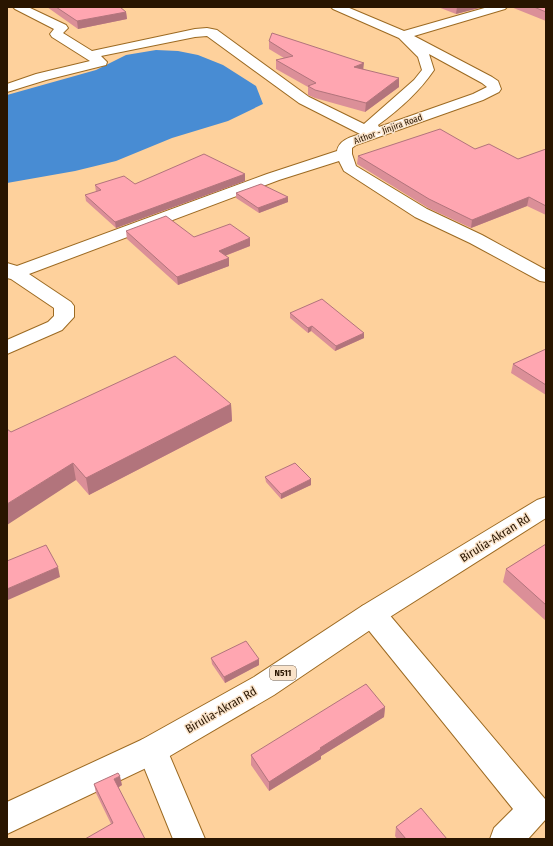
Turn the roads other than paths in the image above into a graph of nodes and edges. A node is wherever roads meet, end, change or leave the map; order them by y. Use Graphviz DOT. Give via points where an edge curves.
graph roads {
  1 [pos="19,7"];
  2 [pos="337,7"];
  3 [pos="501,7"];
  4 [pos="403,35"];
  5 [pos="89,55"];
  6 [pos="7,88"];
  7 [pos="372,134"];
  8 [pos="344,154"];
  9 [pos="10,271"];
  10 [pos="546,277"];
  11 [pos="7,348"];
  12 [pos="546,506"];
  13 [pos="372,614"];
  14 [pos="152,750"];
  15 [pos="7,818"];
  16 [pos="189,839"];
  17 [pos="506,839"];
  1 -- 5 [label="main road" via="62,28 56,34"];
  2 -- 4 [label="main road, Aithor - Jinjira Road"];
  3 -- 4 [label="main road"];
  4 -- 7 [label="main road" via="424,56 428,70 419,83 371,124"];
  4 -- 7 [label="main road, Aithor - Jinjira Road" via="487,80 493,84 494,89"];
  5 -- 6 [label="main road" via="101,62"];
  5 -- 7 [label="main road" via="195,33 213,33 304,100"];
  7 -- 8 [label="main road, Aithor - Jinjira Road" via="351,142 345,148"];
  8 -- 9 [label="main road" via="272,177"];
  8 -- 10 [label="main road, Aithor - Jinjira Road" via="349,168 421,214 476,239"];
  9 -- 11 [label="main road" via="64,306 64,317 55,326"];
  12 -- 13 [label="main road, Birulia-Akran Rd / N511"];
  13 -- 14 [label="main road, Birulia-Akran Rd / N511" via="264,686"];
  13 -- 17 [label="main road" via="534,810"];
  14 -- 15 [label="main road, Birulia-Akran Rd / N511"];
  14 -- 16 [label="main road"];
}
